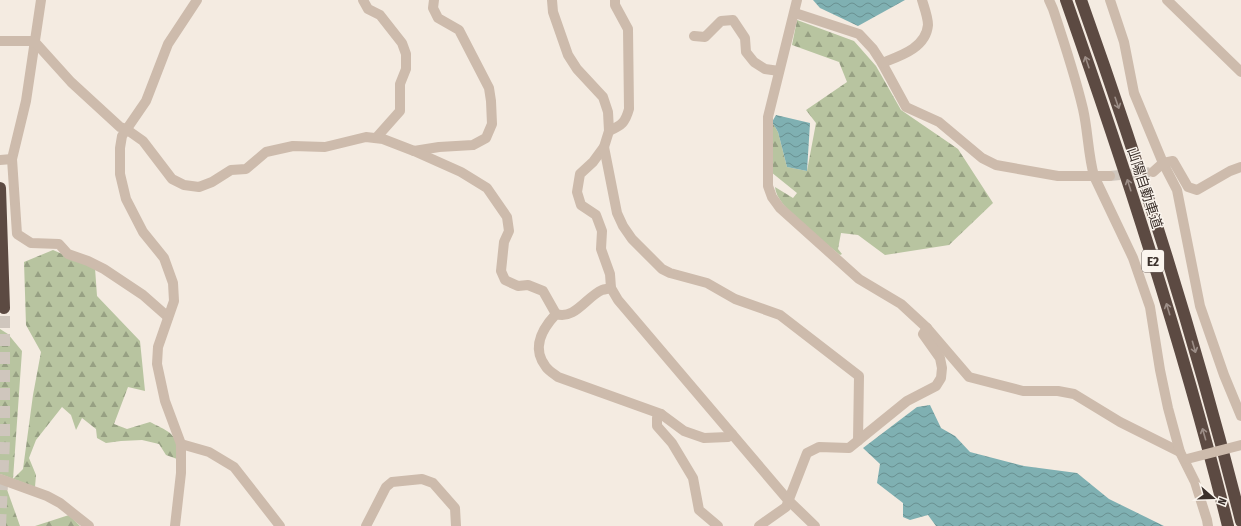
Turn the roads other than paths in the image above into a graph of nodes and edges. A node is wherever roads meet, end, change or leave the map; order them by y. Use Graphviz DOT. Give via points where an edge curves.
graph roads {
  1 [pos="41,0"];
  2 [pos="197,0"];
  3 [pos="363,0"];
  4 [pos="434,0"];
  5 [pos="552,0"];
  6 [pos="615,0"];
  7 [pos="797,0"];
  8 [pos="922,0"];
  9 [pos="1049,0"];
  10 [pos="1066,0"];
  11 [pos="1081,0"];
  12 [pos="1110,0"];
  13 [pos="1167,0"];
  14 [pos="795,13"];
  15 [pos="694,36"];
  16 [pos="32,41"];
  17 [pos="0,42"];
  18 [pos="882,63"];
  19 [pos="779,71"];
  20 [pos="1241,72"];
  21 [pos="126,128"];
  22 [pos="610,131"];
  23 [pos="376,138"];
  24 [pos="604,148"];
  25 [pos="414,151"];
  26 [pos="12,159"];
  27 [pos="0,160"];
  28 [pos="1163,163"];
  29 [pos="1241,167"];
  30 [pos="1153,172"];
  31 [pos="1094,176"];
  32 [pos="1110,176"];
  33 [pos="0,188"];
  34 [pos="611,288"];
  35 [pos="4,308"];
  36 [pos="556,314"];
  37 [pos="168,317"];
  38 [pos="927,328"];
  39 [pos="661,414"];
  40 [pos="1241,416"];
  41 [pos="732,434"];
  42 [pos="858,442"];
  43 [pos="181,444"];
  44 [pos="1241,445"];
  45 [pos="1184,457"];
  46 [pos="0,479"];
  47 [pos="788,500"];
  48 [pos="1241,521"];
  49 [pos="89,526"];
  50 [pos="175,526"];
  51 [pos="280,526"];
  52 [pos="366,526"];
  53 [pos="456,526"];
  54 [pos="718,526"];
  55 [pos="760,526"];
  56 [pos="815,526"];
  57 [pos="1208,526"];
  58 [pos="1228,526"];
  1 -- 16 [label="street"];
  2 -- 21 [label="street" via="168,44 146,101"];
  3 -- 23 [label="street" via="368,9 380,15 402,43 406,54 406,69 400,84 400,112"];
  4 -- 25 [label="street" via="433,8 438,18 459,30 489,88 492,124 486,138 473,146"];
  5 -- 22 [label="street" via="553,12 568,55 577,69 603,97"];
  6 -- 22 [label="street" via="615,5 628,29 629,109 626,120"];
  7 -- 14 [label="street"];
  8 -- 18 [label="street" via="928,24 924,37 903,55"];
  9 -- 31 [label="street" via="1083,110"];
  58 -- 10 [label="highway, 山陽自動車道 / E2, one-way" via="1158,278"];
  11 -- 48 [label="highway, 山陽自動車道 / E2, one-way" via="1172,273"];
  12 -- 28 [label="street" via="1124,42 1134,93"];
  13 -- 20 [label="street"];
  14 -- 18 [label="street" via="859,34"];
  14 -- 19 [label="street"];
  15 -- 19 [label="street" via="705,37 721,21 733,20 745,38 746,52 754,62 765,69"];
  16 -- 17 [label="street"];
  16 -- 21 [label="street" via="71,82 120,127"];
  16 -- 26 [label="street" via="26,101"];
  18 -- 31 [label="street" via="906,107 939,122 982,158 996,165 1058,176"];
  19 -- 38 [label="street" via="768,118 768,186 772,197 780,208 859,279 901,304"];
  21 -- 23 [label="street" via="142,142 172,179 184,185 199,187 231,170 246,169 266,152 293,146 325,147 366,137"];
  21 -- 37 [label="street" via="122,136 120,174 126,199 143,232 164,258 173,282 174,301"];
  22 -- 24 [label="street"];
  23 -- 25 [label="street"];
  24 -- 34 [label="street" via="580,174 577,192 581,205 596,215 602,231 601,249 610,274"];
  24 -- 42 [label="street" via="617,213 623,226 632,239 662,269 707,283 734,299 780,315 859,376"];
  25 -- 36 [label="street" via="461,172 487,188 507,217 509,231 504,242 501,271 505,280 518,286 528,285 543,291"];
  26 -- 27 [label="street"];
  26 -- 37 [label="street" via="14,237 32,243 59,244 68,254 104,269"];
  28 -- 29 [label="street" via="1173,161 1188,187 1197,190"];
  28 -- 30 [label="street"];
  28 -- 40 [label="street" via="1177,190 1200,306"];
  31 -- 32 [label="street"];
  31 -- 45 [label="street" via="1133,258 1150,307 1165,393"];
  33 -- 35 [label="highway"];
  34 -- 36 [label="street" via="601,290 570,314"];
  34 -- 41 [label="street" via="618,300"];
  36 -- 39 [label="street" via="545,326 538,342 540,358 546,368 558,377"];
  37 -- 43 [label="street" via="158,347 157,364 165,401"];
  38 -- 42 [label="street" via="923,334 940,358 941,378 936,386 907,401"];
  38 -- 45 [label="street" via="969,377 1023,391 1058,391 1074,394"];
  39 -- 41 [label="street" via="684,431 704,438 728,437"];
  39 -- 54 [label="street" via="657,418 657,426 672,443 693,478 699,510"];
  41 -- 47 [label="street"];
  42 -- 47 [label="street" via="849,448 819,447 807,453"];
  43 -- 50 [label="street" via="181,473"];
  43 -- 51 [label="street" via="210,452 234,467"];
  44 -- 45 [label="street, bridge"];
  45 -- 57 [label="street" via="1195,482"];
  46 -- 49 [label="street" via="47,496"];
  47 -- 55 [label="street" via="786,507"];
  47 -- 56 [label="street"];
  52 -- 53 [label="street" via="386,487 392,482 422,479 433,483 454,508"];
}
